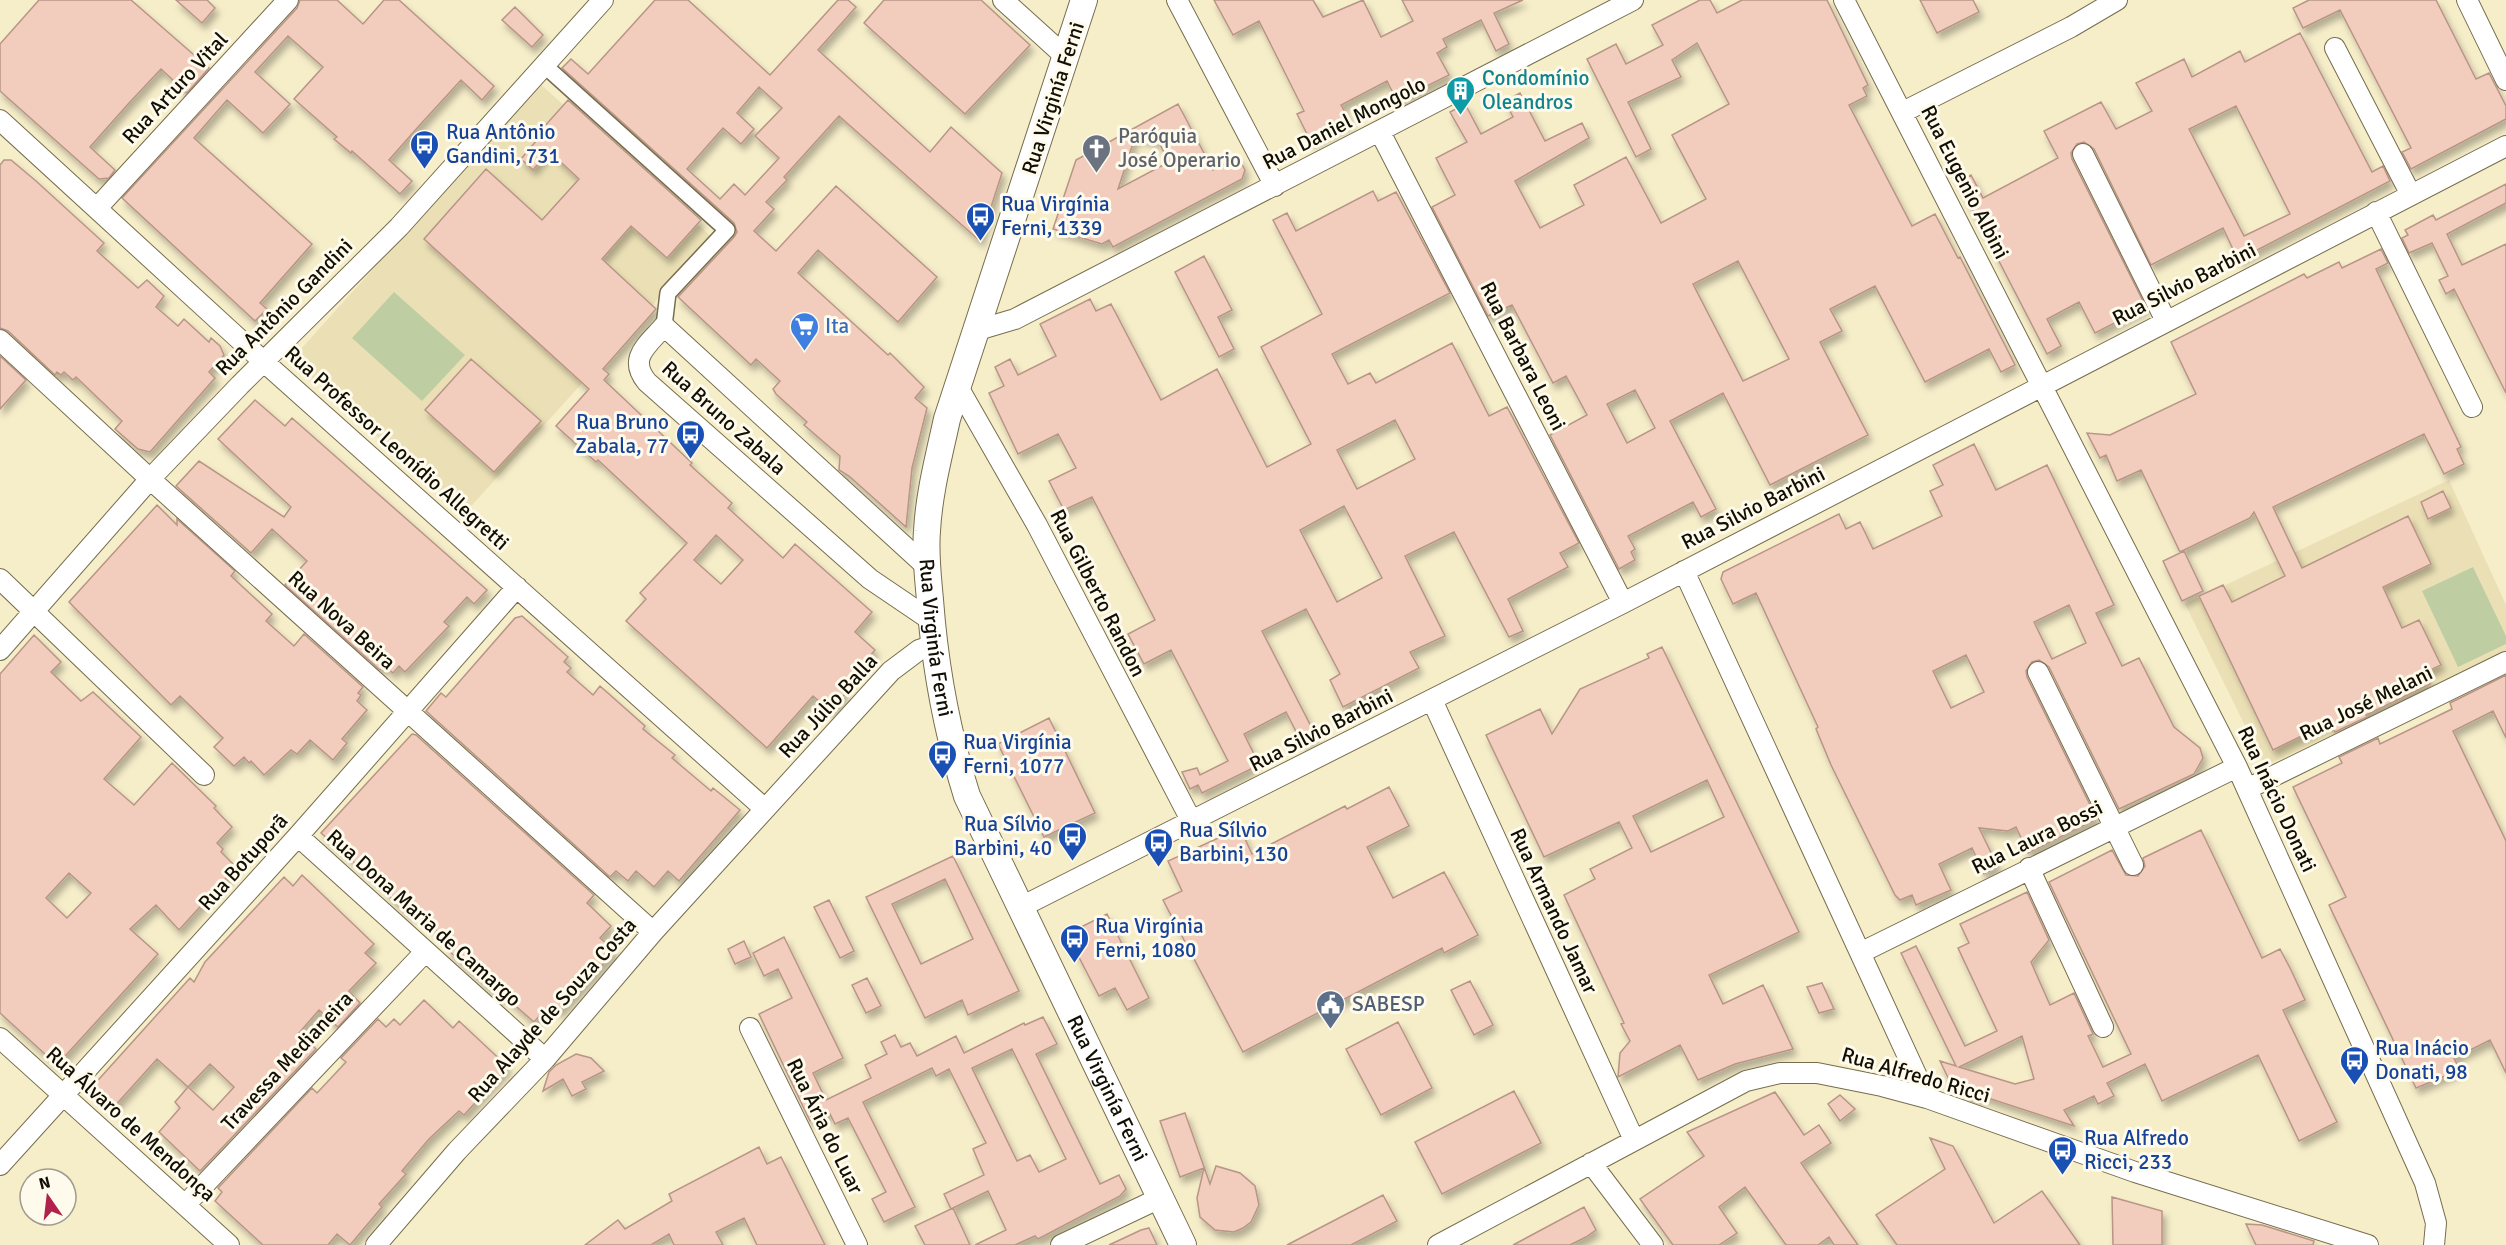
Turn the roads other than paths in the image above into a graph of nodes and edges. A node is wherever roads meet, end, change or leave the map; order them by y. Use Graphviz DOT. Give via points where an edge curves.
graph roads {
  1 [pos="288,0"];
  2 [pos="603,0"];
  3 [pos="1003,0"];
  4 [pos="1084,0"];
  5 [pos="1177,0"];
  6 [pos="1633,0"];
  7 [pos="1844,0"];
  8 [pos="2117,0"];
  9 [pos="2467,0"];
  10 [pos="2335,48"];
  11 [pos="1066,57"];
  12 [pos="544,65"];
  13 [pos="2506,80"];
  14 [pos="1903,112"];
  15 [pos="3,128"];
  16 [pos="1380,132"];
  17 [pos="2506,146"];
  18 [pos="2083,154"];
  19 [pos="1275,186"];
  20 [pos="2411,195"];
  21 [pos="97,208"];
  22 [pos="2376,212"];
  23 [pos="2166,321"];
  24 [pos="664,326"];
  25 [pos="978,330"];
  26 [pos="0,340"];
  27 [pos="263,361"];
  28 [pos="2041,386"];
  29 [pos="958,387"];
  30 [pos="2472,407"];
  31 [pos="150,479"];
  32 [pos="927,567"];
  33 [pos="1684,571"];
  34 [pos="0,579"];
  35 [pos="517,586"];
  36 [pos="1623,603"];
  37 [pos="35,610"];
  38 [pos="933,633"];
  39 [pos="0,650"];
  40 [pos="2506,662"];
  41 [pos="2038,672"];
  42 [pos="1432,700"];
  43 [pos="408,711"];
  44 [pos="2237,767"];
  45 [pos="204,775"];
  46 [pos="2247,789"];
  47 [pos="765,810"];
  48 [pos="1192,822"];
  49 [pos="2116,825"];
  50 [pos="298,836"];
  51 [pos="2133,866"];
  52 [pos="2029,868"];
  53 [pos="1019,908"];
  54 [pos="653,932"];
  55 [pos="425,952"];
  56 [pos="1860,952"];
  57 [pos="2103,1027"];
  58 [pos="750,1028"];
  59 [pos="0,1038"];
  60 [pos="545,1059"];
  61 [pos="65,1095"];
  62 [pos="1927,1098"];
  63 [pos="1634,1140"];
  64 [pos="1591,1163"];
  65 [pos="0,1165"];
  66 [pos="1160,1198"];
  67 [pos="185,1205"];
  68 [pos="2341,1241"];
  69 [pos="229,1245"];
  70 [pos="376,1245"];
  71 [pos="856,1245"];
  72 [pos="1061,1245"];
  73 [pos="1183,1245"];
  74 [pos="1438,1245"];
  75 [pos="1653,1245"];
  76 [pos="2368,1245"];
  77 [pos="2434,1245"];
  1 -- 21 [label="street, Rua Arturo Vital"];
  2 -- 12 [label="street, Rua Antônio Gandini"];
  3 -- 11 [label="street"];
  4 -- 11 [label="street, Rua Virginía Ferni"];
  5 -- 19 [label="street"];
  6 -- 16 [label="street, Rua Daniel Mongolo"];
  7 -- 14 [label="street, Rua Eugenio Albini"];
  8 -- 14 [label="street"];
  9 -- 13 [label="street"];
  10 -- 20 [label="street"];
  11 -- 25 [label="street, Rua Virginía Ferni"];
  12 -- 24 [label="street" via="727,230 668,293"];
  12 -- 27 [label="street, Rua Antônio Gandini" via="399,227"];
  14 -- 28 [label="street, Rua Eugenio Albini"];
  15 -- 21 [label="street, Rua Professor Leonídio Allegretti"];
  16 -- 19 [label="street, Rua Daniel Mongolo"];
  16 -- 36 [label="street, Rua Barbara Leoni"];
  17 -- 20 [label="street, Rua Silvio Barbini"];
  18 -- 23 [label="street"];
  19 -- 25 [label="street, Rua Daniel Mongolo" via="1015,319"];
  20 -- 22 [label="street, Rua Silvio Barbini"];
  21 -- 27 [label="street, Rua Professor Leonídio Allegretti"];
  22 -- 23 [label="street, Rua Silvio Barbini"];
  22 -- 30 [label="street"];
  23 -- 28 [label="street, Rua Silvio Barbini"];
  24 -- 32 [label="street, Rua Bruno Zabala"];
  24 -- 38 [label="street, Rua Bruno Zabala" via="638,360 639,372 647,382"];
  25 -- 29 [label="street, Rua Virginía Ferni"];
  26 -- 31 [label="street, Rua Nova Beira"];
  27 -- 31 [label="street, Rua Antônio Gandini"];
  27 -- 35 [label="street, Rua Professor Leonídio Allegretti"];
  28 -- 33 [label="street, Rua Silvio Barbini"];
  28 -- 44 [label="street, Rua Inácio Donati"];
  29 -- 32 [label="street, Rua Virginía Ferni" via="933,482"];
  29 -- 48 [label="street, Rua Gilberto Randon" via="1031,515"];
  31 -- 37 [label="street, Rua Antônio Gandini"];
  31 -- 43 [label="street, Rua Nova Beira"];
  32 -- 38 [label="street, Rua Virginía Ferni"];
  33 -- 36 [label="street, Rua Silvio Barbini"];
  33 -- 56 [label="street"];
  34 -- 37 [label="street"];
  35 -- 43 [label="street, Rua Botuporã"];
  35 -- 47 [label="street, Rua Professor Leonídio Allegretti"];
  36 -- 42 [label="street, Rua Silvio Barbini"];
  37 -- 39 [label="street, Rua Antônio Gandini"];
  37 -- 45 [label="street"];
  38 -- 47 [label="street, Rua Júlio Balla" via="891,671"];
  38 -- 53 [label="street, Rua Virginía Ferni" via="952,750 967,796"];
  40 -- 46 [label="street, Rua José Melani" via="2362,736"];
  41 -- 49 [label="street"];
  42 -- 48 [label="street, Rua Silvio Barbini"];
  42 -- 63 [label="street, Rua Armando Jamar"];
  43 -- 50 [label="street, Rua Botuporã"];
  43 -- 54 [label="street, Rua Nova Beira"];
  44 -- 46 [label="street, Rua Inácio Donati"];
  44 -- 49 [label="street, Rua Laura Bossi"];
  46 -- 77 [label="street, Rua Inácio Donati" via="2425,1183 2436,1223"];
  47 -- 54 [label="street, Rua Alayde de Souza Costa"];
  48 -- 53 [label="street, Rua Silvio Barbini"];
  49 -- 51 [label="street"];
  49 -- 52 [label="street, Rua Laura Bossi"];
  50 -- 55 [label="street, Rua Dona Maria de Camargo"];
  50 -- 61 [label="street, Rua Botuporã"];
  52 -- 56 [label="street, Rua Laura Bossi"];
  52 -- 57 [label="street"];
  53 -- 66 [label="street, Rua Virginía Ferni"];
  54 -- 60 [label="street, Rua Alayde de Souza Costa"];
  55 -- 60 [label="street, Rua Dona Maria de Camargo"];
  55 -- 67 [label="street, Travessa Medianeira"];
  56 -- 62 [label="street"];
  58 -- 71 [label="street, Rua Ária do Luar"];
  59 -- 61 [label="street, Rua Álvaro de Mendonça"];
  60 -- 70 [label="street, Rua Alayde de Souza Costa" via="457,1151"];
  61 -- 65 [label="street, Rua Botuporã"];
  61 -- 67 [label="street, Rua Álvaro de Mendonça"];
  62 -- 63 [label="street, Rua Alfredo Ricci" via="1817,1073 1780,1073 1746,1081"];
  62 -- 68 [label="street, Rua Alfredo Ricci"];
  63 -- 64 [label="street, Rua Alfredo Ricci"];
  64 -- 74 [label="street, Rua Alfredo Ricci"];
  64 -- 75 [label="street"];
  66 -- 72 [label="street"];
  66 -- 73 [label="street, Rua Virginía Ferni"];
  67 -- 69 [label="street, Rua Álvaro de Mendonça"];
  68 -- 76 [label="street, Rua Alfredo Ricci"];
}
